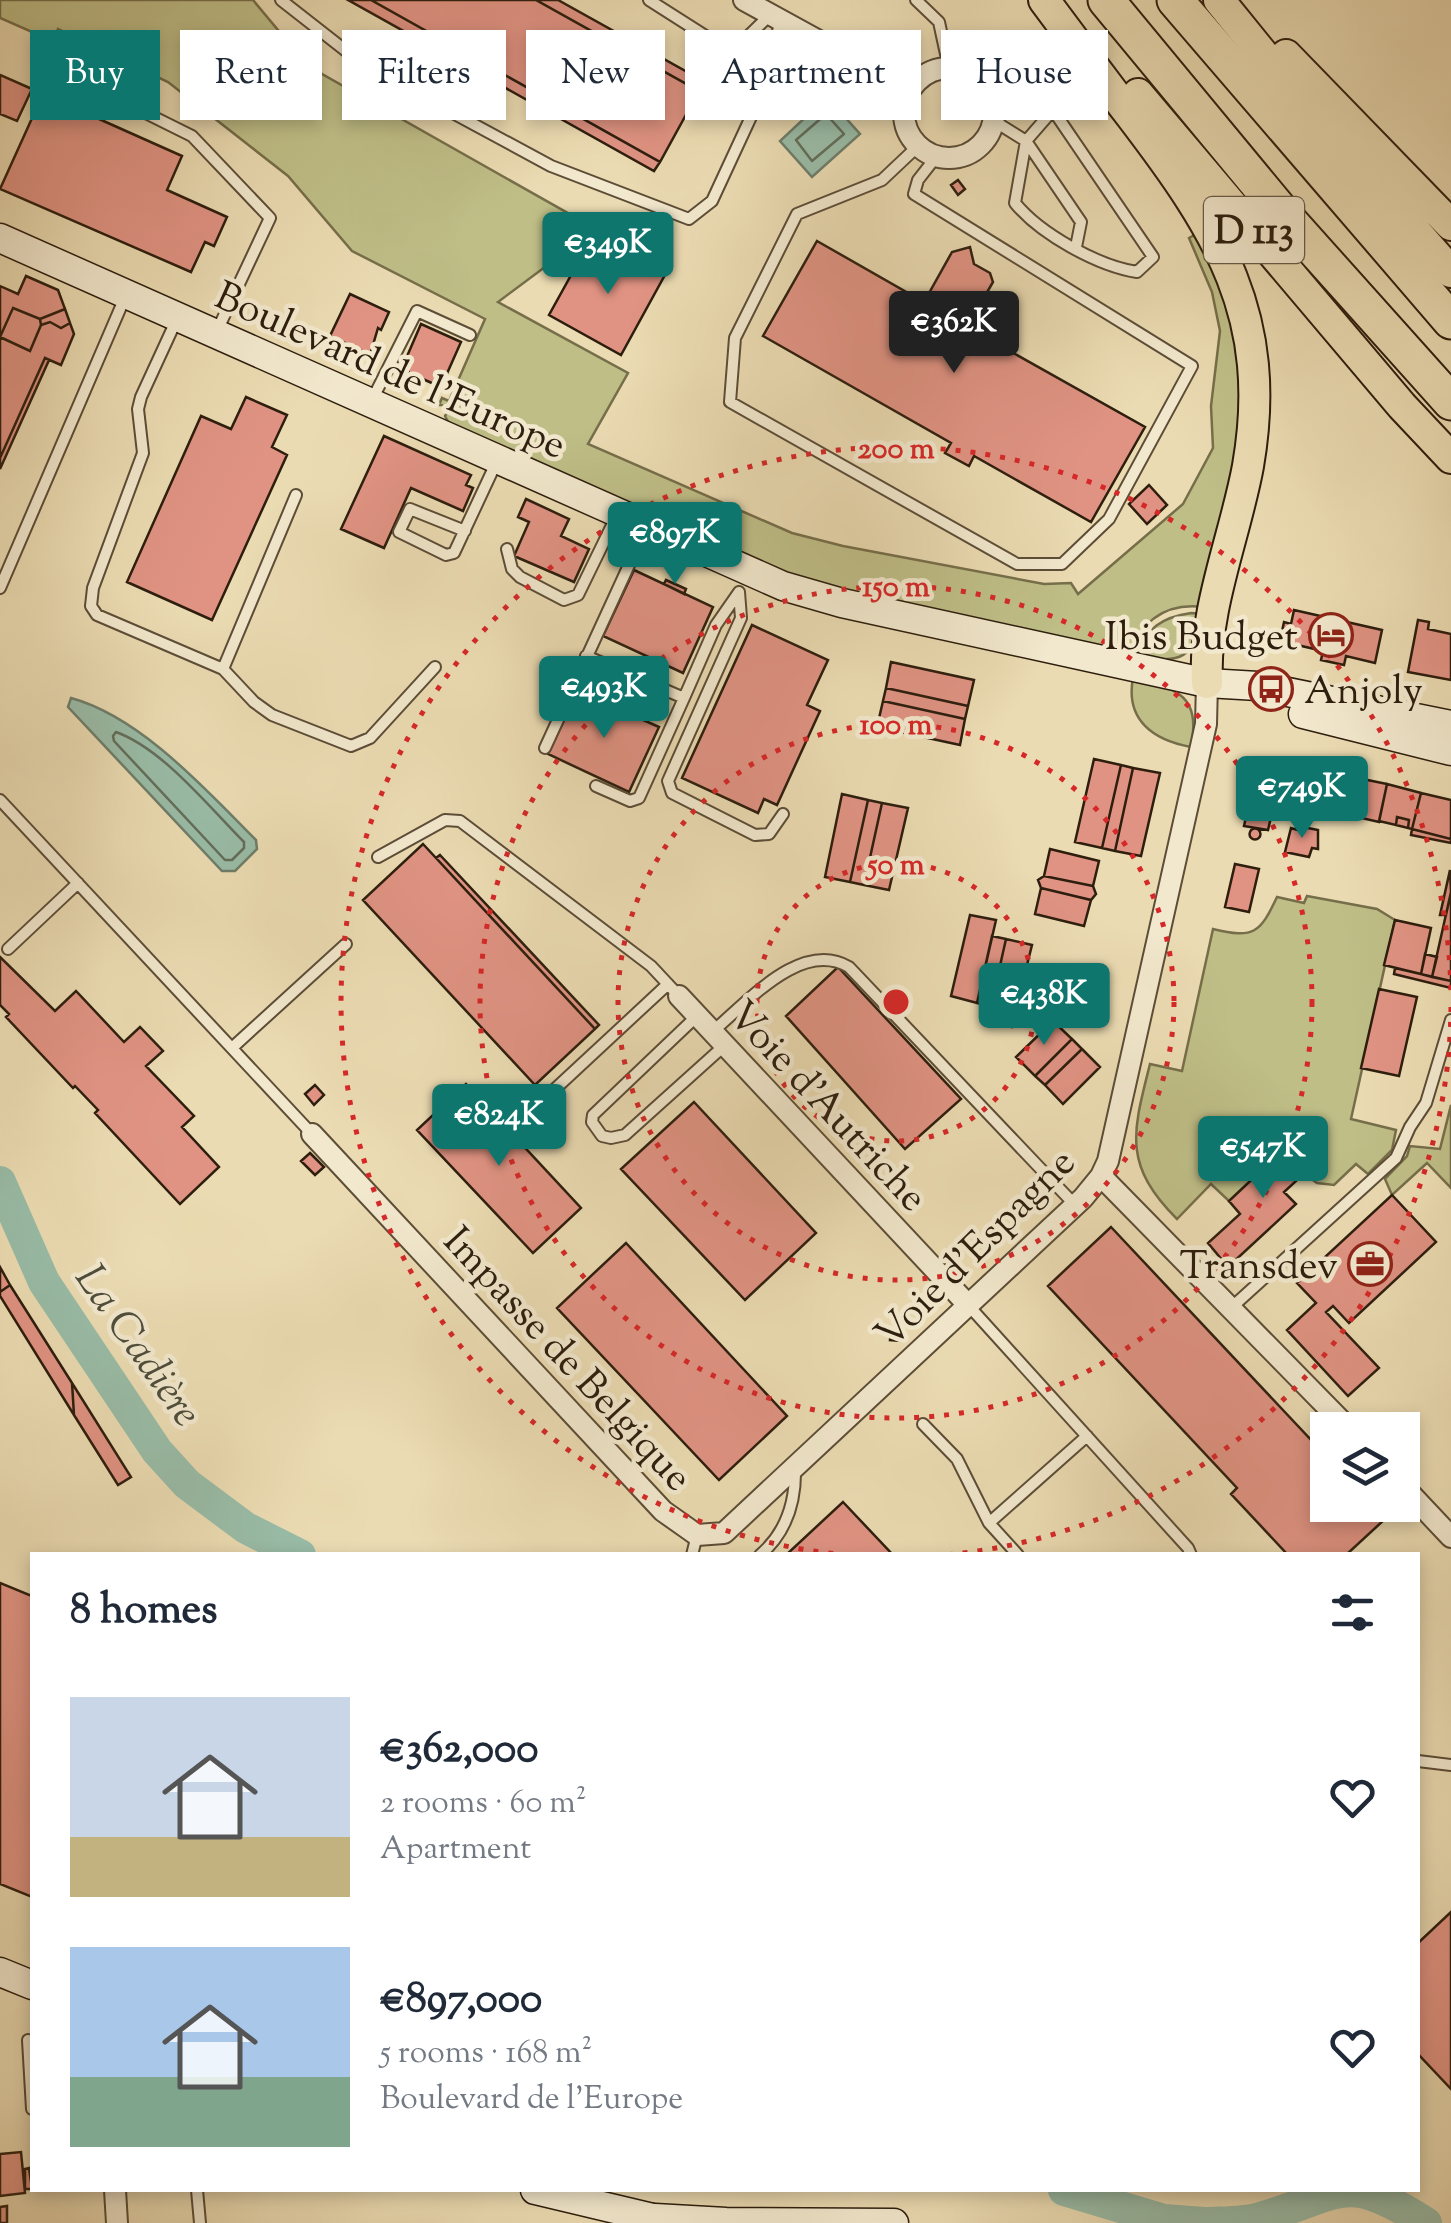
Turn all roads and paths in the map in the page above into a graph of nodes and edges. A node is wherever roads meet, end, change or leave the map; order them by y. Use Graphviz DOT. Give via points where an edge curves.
graph roads {
  1 [pos="281,0"];
  2 [pos="650,0"];
  3 [pos="744,0"];
  4 [pos="916,0"];
  5 [pos="1044,0"];
  6 [pos="1058,0"];
  7 [pos="1106,0"];
  8 [pos="1176,0"];
  9 [pos="1219,0"];
  10 [pos="1234,0"];
  11 [pos="776,18"];
  12 [pos="798,30"];
  13 [pos="941,30"];
  14 [pos="160,120"];
  15 [pos="904,120"];
  16 [pos="1045,120"];
  17 [pos="1060,120"];
  18 [pos="994,122"];
  19 [pos="1026,142"];
  20 [pos="927,152"];
  21 [pos="1451,225"];
  22 [pos="0,238"];
  23 [pos="1076,247"];
  24 [pos="1451,272"];
  25 [pos="126,294"];
  26 [pos="178,317"];
  27 [pos="1451,321"];
  28 [pos="215,334"];
  29 [pos="470,335"];
  30 [pos="1451,402"];
  31 [pos="370,403"];
  32 [pos="1451,458"];
  33 [pos="497,460"];
  34 [pos="296,495"];
  35 [pos="618,514"];
  36 [pos="646,527"];
  37 [pos="465,531"];
  38 [pos="507,549"];
  39 [pos="744,582"];
  40 [pos="0,588"];
  41 [pos="586,656"];
  42 [pos="434,667"];
  43 [pos="222,669"];
  44 [pos="1206,683"];
  45 [pos="684,698"];
  46 [pos="1451,725"];
  47 [pos="545,748"];
  48 [pos="1451,751"];
  49 [pos="596,786"];
  50 [pos="0,800"];
  51 [pos="783,814"];
  52 [pos="378,858"];
  53 [pos="78,883"];
  54 [pos="346,944"];
  55 [pos="8,949"];
  56 [pos="674,990"];
  57 [pos="698,1016"];
  58 [pos="1451,1020"];
  59 [pos="719,1038"];
  60 [pos="233,1048"];
  61 [pos="555,1089"];
  62 [pos="312,1134"];
  63 [pos="1101,1176"];
  64 [pos="1075,1205"];
  65 [pos="968,1306"];
  66 [pos="1229,1309"];
  67 [pos="1332,1412"];
  68 [pos="922,1424"];
  69 [pos="1087,1436"];
  70 [pos="796,1467"];
  71 [pos="1420,1504"];
  72 [pos="989,1523"];
  73 [pos="1451,1538"];
  74 [pos="695,1545"];
  75 [pos="763,1552"];
  76 [pos="1015,1552"];
  77 [pos="1190,1552"];
  78 [pos="1420,1762"];
  79 [pos="1451,1764"];
  80 [pos="0,1972"];
  81 [pos="30,1984"];
  82 [pos="28,2040"];
  83 [pos="30,2074"];
  84 [pos="115,2192"];
  85 [pos="198,2192"];
  86 [pos="544,2192"];
  87 [pos="665,2220"];
  88 [pos="117,2223"];
  89 [pos="200,2223"];
  90 [pos="894,2223"];
  1 -- 11 [label="lane" via="364,65 551,166 689,219 712,201 756,106"];
  2 -- 11 [label="lane" via="718,44 742,42"];
  3 -- 11 [label="street"];
  4 -- 13 [label="lane"];
  5 -- 44 [label="main road" via="1203,214 1232,273 1246,325 1254,422 1208,637"];
  6 -- 32 [label="main road, D 113"];
  7 -- 30 [label="highway" via="1288,220"];
  8 -- 27 [label="highway"];
  9 -- 24 [label="main road"];
  10 -- 21 [label="main road"];
  11 -- 12 [label="street"];
  14 -- 28 [label="lane" via="192,136 270,218"];
  15 -- 20 [label="street" via="908,134"];
  16 -- 19 [label="lane"];
  17 -- 23 [label="lane" via="1153,258 1137,272 1116,269"];
  18 -- 19 [label="lane"];
  18 -- 20 [label="street" via="967,155"];
  19 -- 23 [label="lane" via="1081,222"];
  19 -- 23 [label="lane" via="1015,204 1031,223"];
  20 -- 20 [label="lane" via="882,180 798,214 735,338 730,402 1017,564 1062,564 1109,519 1192,366 914,194"];
  22 -- 25 [label="street, Boulevard de l'Europe"];
  25 -- 26 [label="street, Boulevard de l'Europe"];
  25 -- 40 [label="lane"];
  26 -- 28 [label="street, Boulevard de l'Europe"];
  26 -- 43 [label="lane" via="141,396 143,453 92,606 96,615"];
  28 -- 31 [label="street, Boulevard de l'Europe"];
  29 -- 31 [label="lane" via="416,312"];
  31 -- 33 [label="street, Boulevard de l'Europe"];
  33 -- 35 [label="street, Boulevard de l'Europe"];
  33 -- 37 [label="lane"];
  34 -- 43 [label="lane"];
  35 -- 36 [label="street, Boulevard de l'Europe"];
  35 -- 38 [label="lane" via="573,599 520,577"];
  36 -- 39 [label="street, Boulevard de l'Europe"];
  36 -- 41 [label="lane"];
  37 -- 37 [label="lane" via="451,555 399,532 410,508"];
  39 -- 44 [label="street, Boulevard de l'Europe"];
  39 -- 45 [label="lane" via="716,624"];
  39 -- 51 [label="lane" via="740,618 668,788 755,835 770,834"];
  41 -- 45 [label="lane"];
  41 -- 47 [label="lane"];
  42 -- 43 [label="lane" via="370,738 351,746 272,714"];
  44 -- 46 [label="street, Boulevard de l'Europe" via="1258,686"];
  44 -- 48 [label="street" via="1249,701"];
  44 -- 63 [label="street, Voie d'Espagne" via="1206,724"];
  45 -- 49 [label="lane" via="639,798 630,801"];
  50 -- 53 [label="lane"];
  52 -- 56 [label="lane" via="445,820 460,821"];
  53 -- 55 [label="lane"];
  53 -- 60 [label="lane"];
  54 -- 60 [label="lane"];
  56 -- 57 [label="street, Voie d'Autriche"];
  56 -- 61 [label="lane"];
  57 -- 59 [label="street, Voie d'Autriche"];
  57 -- 59 [label="lane" via="598,1109 595,1129 611,1138 625,1135"];
  58 -- 66 [label="lane" via="1426,1103 1396,1158"];
  59 -- 64 [label="lane" via="790,968 836,960"];
  59 -- 65 [label="street, Voie d'Autriche"];
  60 -- 62 [label="lane"];
  62 -- 74 [label="street, Impasse de Belgique"];
  63 -- 64 [label="street, Voie d'Espagne"];
  63 -- 66 [label="street"];
  64 -- 65 [label="street, Voie d'Espagne"];
  65 -- 69 [label="lane"];
  65 -- 70 [label="street, Voie d'Espagne"];
  66 -- 67 [label="street"];
  68 -- 72 [label="lane" via="957,1459"];
  69 -- 72 [label="lane"];
  69 -- 77 [label="lane"];
  70 -- 74 [label="street, Voie d'Espagne" via="733,1528"];
  70 -- 75 [label="lane" via="796,1495 777,1540"];
  71 -- 73 [label="street"];
  72 -- 76 [label="lane"];
  78 -- 79 [label="lane"];
  80 -- 81 [label="street"];
  82 -- 83 [label="lane"];
  84 -- 88 [label="street"];
  85 -- 89 [label="lane"];
  86 -- 87 [label="street"];
  87 -- 90 [label="street"];
}
